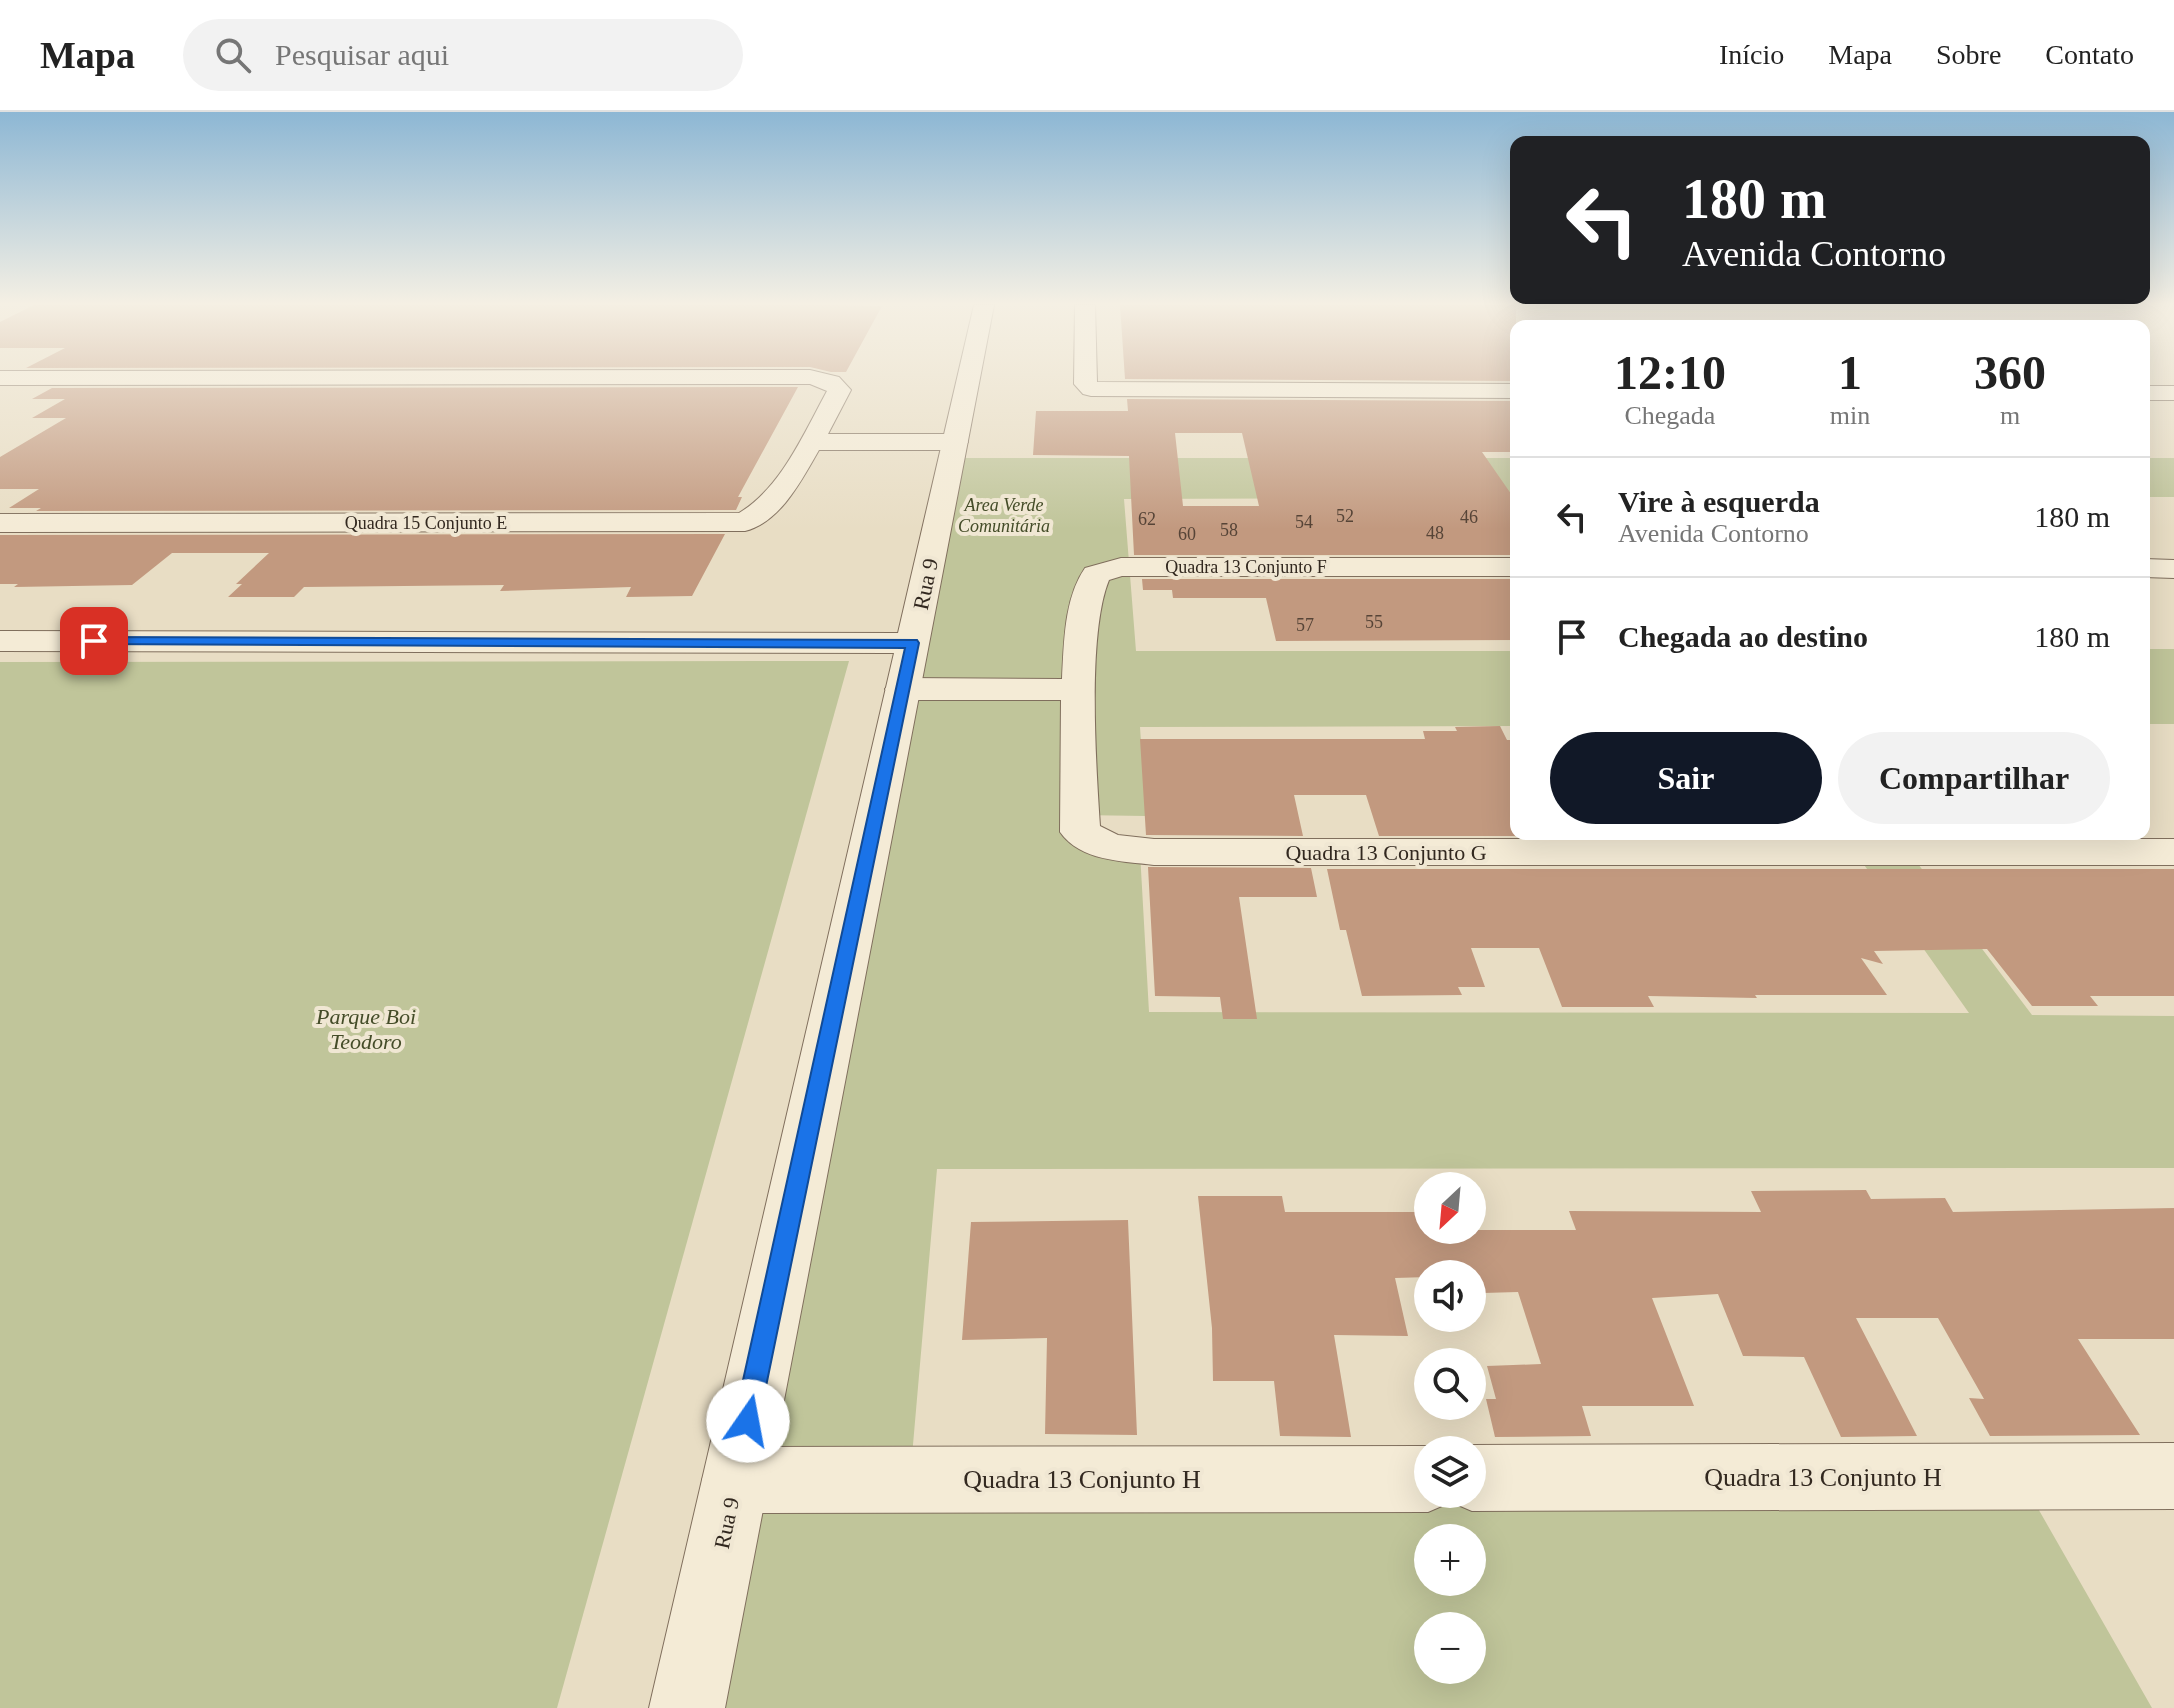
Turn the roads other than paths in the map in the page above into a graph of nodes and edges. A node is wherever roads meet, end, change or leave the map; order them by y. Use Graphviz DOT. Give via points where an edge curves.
graph roads {
  1 [pos="820,379"];
  2 [pos="968,379"];
  3 [pos="1085,379"];
  4 [pos="1510,391"];
  5 [pos="2150,393"];
  6 [pos="2174,393"];
  7 [pos="812,442"];
  8 [pos="955,442"];
  9 [pos="0,523"];
  10 [pos="1510,567"];
  11 [pos="2150,568"];
  12 [pos="2174,569"];
  13 [pos="0,641"];
  14 [pos="913,643"];
  15 [pos="903,689"];
  16 [pos="1078,690"];
  17 [pos="2174,852"];
  18 [pos="2174,1476"];
  19 [pos="1486,1478"];
  20 [pos="1414,1479"];
  21 [pos="735,1480"];
  22 [pos="687,1708"];
  1 -- 7 [label="street, Quadra 15 Conjunto E" via="839,390"];
  2 -- 8 [label="street, Rua 9"];
  3 -- 4 [label="street" via="1091,389"];
  5 -- 6 [label="street"];
  7 -- 8 [label="street"];
  7 -- 9 [label="street, Quadra 15 Conjunto E" via="763,512 736,523"];
  8 -- 14 [label="street, Rua 9"];
  10 -- 16 [label="street, Quadra 13 Conjunto F" via="1110,568 1096,574 1087,590"];
  11 -- 12 [label="street"];
  13 -- 14 [label="street"];
  14 -- 15 [label="street, Rua 9"];
  15 -- 16 [label="street"];
  15 -- 21 [label="street, Rua 9"];
  16 -- 17 [label="street, Quadra 13 Conjunto G" via="1080,832 1128,851"];
  18 -- 19 [label="street, Quadra 13 Conjunto H"];
  20 -- 21 [label="street, Quadra 13 Conjunto H"];
  21 -- 22 [label="street, Rua 9"];
}
